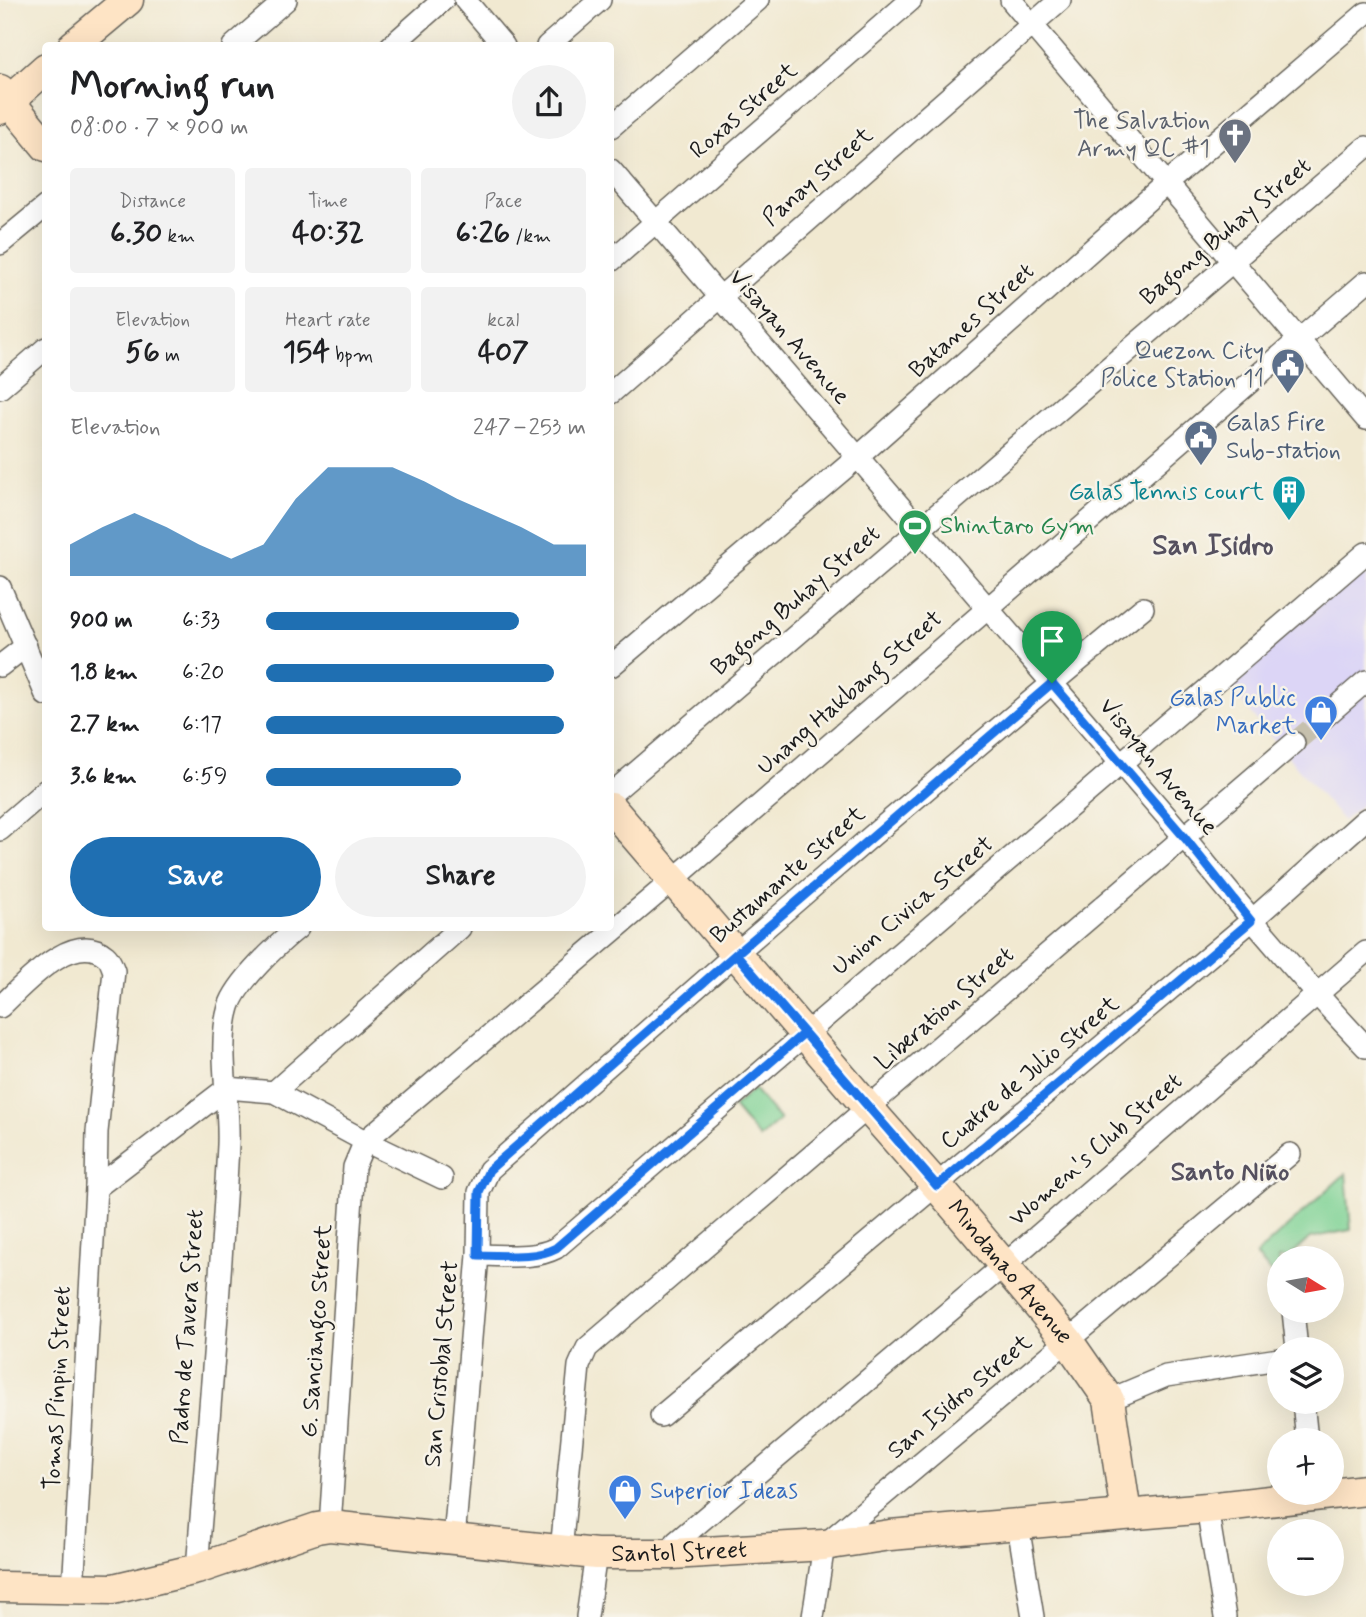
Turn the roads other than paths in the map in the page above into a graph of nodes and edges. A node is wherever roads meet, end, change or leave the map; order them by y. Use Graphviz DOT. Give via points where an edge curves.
graph roads {
  1 [pos="128,0"];
  2 [pos="286,0"];
  3 [pos="443,0"];
  4 [pos="465,0"];
  5 [pos="600,0"];
  6 [pos="758,0"];
  7 [pos="911,0"];
  8 [pos="1011,0"];
  9 [pos="1060,0"];
  10 [pos="1366,13"];
  11 [pos="1031,23"];
  12 [pos="78,42"];
  13 [pos="238,42"];
  14 [pos="396,42"];
  15 [pos="501,42"];
  16 [pos="552,42"];
  17 [pos="42,71"];
  18 [pos="3,99"];
  19 [pos="614,124"];
  20 [pos="42,142"];
  21 [pos="1366,147"];
  22 [pos="614,173"];
  23 [pos="1167,183"];
  24 [pos="42,209"];
  25 [pos="656,222"];
  26 [pos="0,244"];
  27 [pos="614,258"];
  28 [pos="1233,260"];
  29 [pos="1366,282"];
  30 [pos="721,298"];
  31 [pos="1299,338"];
  32 [pos="42,351"];
  33 [pos="0,388"];
  34 [pos="614,390"];
  35 [pos="1365,416"];
  36 [pos="858,457"];
  37 [pos="919,529"];
  38 [pos="1366,553"];
  39 [pos="0,587"];
  40 [pos="1143,608"];
  41 [pos="988,609"];
  42 [pos="26,646"];
  43 [pos="614,663"];
  44 [pos="0,666"];
  45 [pos="1366,681"];
  46 [pos="1052,683"];
  47 [pos="42,685"];
  48 [pos="1321,720"];
  49 [pos="1287,749"];
  50 [pos="1121,763"];
  51 [pos="614,791"];
  52 [pos="42,793"];
  53 [pos="614,811"];
  54 [pos="1366,819"];
  55 [pos="0,830"];
  56 [pos="1185,838"];
  57 [pos="673,880"];
  58 [pos="1251,921"];
  59 [pos="614,930"];
  60 [pos="295,931"];
  61 [pos="457,931"];
  62 [pos="613,931"];
  63 [pos="1366,951"];
  64 [pos="736,954"];
  65 [pos="1315,995"];
  66 [pos="0,1007"];
  67 [pos="804,1033"];
  68 [pos="1366,1047"];
  69 [pos="227,1088"];
  70 [pos="274,1092"];
  71 [pos="869,1109"];
  72 [pos="365,1141"];
  73 [pos="1290,1154"];
  74 [pos="442,1178"];
  75 [pos="937,1186"];
  76 [pos="96,1188"];
  77 [pos="479,1192"];
  78 [pos="478,1255"];
  79 [pos="1003,1266"];
  80 [pos="1068,1341"];
  81 [pos="1267,1361"];
  82 [pos="1110,1400"];
  83 [pos="661,1416"];
  84 [pos="1366,1490"];
  85 [pos="1344,1492"];
  86 [pos="1267,1501"];
  87 [pos="1207,1508"];
  88 [pos="1126,1514"];
  89 [pos="1018,1525"];
  90 [pos="330,1526"];
  91 [pos="454,1540"];
  92 [pos="824,1545"];
  93 [pos="561,1550"];
  94 [pos="596,1554"];
  95 [pos="672,1555"];
  96 [pos="197,1569"];
  97 [pos="0,1587"];
  98 [pos="73,1590"];
  99 [pos="587,1617"];
  100 [pos="813,1617"];
  101 [pos="1033,1617"];
  102 [pos="1225,1617"];
  1 -- 12 [label="street"];
  2 -- 13 [label="street"];
  3 -- 14 [label="street"];
  4 -- 15 [label="street"];
  5 -- 16 [label="street"];
  6 -- 19 [label="street"];
  7 -- 25 [label="street, Roxas Street"];
  8 -- 11 [label="street"];
  9 -- 11 [label="street, Panay Street"];
  10 -- 23 [label="street, Batanes Street"];
  11 -- 23 [label="street"];
  11 -- 30 [label="street, Panay Street"];
  17 -- 18 [label="street"];
  18 -- 20 [label="street"];
  21 -- 28 [label="street, Bagong Buhay Street"];
  22 -- 25 [label="street, Visayan Avenue"];
  23 -- 28 [label="street"];
  23 -- 36 [label="street, Batanes Street"];
  24 -- 26 [label="street"];
  25 -- 27 [label="street, Roxas Street"];
  25 -- 30 [label="street, Visayan Avenue"];
  28 -- 31 [label="street"];
  28 -- 37 [label="street, Bagong Buhay Street"];
  29 -- 31 [label="street, Unang Hakbang Street"];
  30 -- 34 [label="street, Panay Street"];
  30 -- 36 [label="street, Visayan Avenue"];
  31 -- 35 [label="street"];
  31 -- 41 [label="street, Unang Hakbang Street"];
  32 -- 33 [label="street"];
  36 -- 37 [label="street, Visayan Avenue"];
  36 -- 43 [label="street, Batanes Street"];
  37 -- 41 [label="street, Visayan Avenue"];
  37 -- 51 [label="street, Bagong Buhay Street"];
  38 -- 50 [label="street, Union Civica Street"];
  39 -- 42 [label="street"];
  40 -- 46 [label="street, Bustamante Street"];
  41 -- 46 [label="street, Visayan Avenue"];
  41 -- 57 [label="street, Unang Hakbang Street"];
  42 -- 44 [label="street"];
  42 -- 47 [label="street"];
  45 -- 48 [label="street"];
  46 -- 50 [label="street, Visayan Avenue"];
  46 -- 64 [label="street, Bustamante Street"];
  49 -- 56 [label="street, Liberation Street"];
  50 -- 56 [label="street, Visayan Avenue"];
  50 -- 67 [label="street, Union Civica Street"];
  52 -- 55 [label="street"];
  53 -- 57 [label="street, Mindanao Avenue"];
  54 -- 58 [label="street, Cuatre de Julio Street"];
  56 -- 58 [label="street, Visayan Avenue"];
  56 -- 71 [label="street, Liberation Street"];
  57 -- 59 [label="street, Unang Hakbang Street"];
  57 -- 64 [label="street, Mindanao Avenue"];
  58 -- 65 [label="street, Visayan Avenue"];
  58 -- 75 [label="street, Cuatre de Julio Street"];
  60 -- 69 [label="street" via="244,980 229,1007 224,1044"];
  61 -- 70 [label="street"];
  62 -- 72 [label="street, Unang Hakbang Street"];
  63 -- 65 [label="street, Women's Club Street"];
  64 -- 67 [label="street, Mindanao Avenue"];
  64 -- 77 [label="street, Bustamante Street" via="489,1170"];
  65 -- 68 [label="street, Visayan Avenue"];
  65 -- 79 [label="street, Women's Club Street"];
  66 -- 76 [label="street, Tomas Pinpin Street" via="62,954 83,948 107,956 114,971 97,1132"];
  67 -- 71 [label="street, Mindanao Avenue"];
  67 -- 78 [label="street, Union Civica Street" via="556,1248 534,1255"];
  69 -- 70 [label="street"];
  69 -- 76 [label="street"];
  69 -- 96 [label="street, Padro de Tavera Street" via="228,1143"];
  70 -- 72 [label="street"];
  71 -- 75 [label="street, Mindanao Avenue"];
  71 -- 93 [label="street, Liberation Street" via="583,1353"];
  72 -- 74 [label="street"];
  72 -- 90 [label="street, G. Sanciangco Street" via="354,1167"];
  73 -- 80 [label="street, San Isidro Street"];
  75 -- 79 [label="street, Mindanao Avenue"];
  75 -- 83 [label="street, Cuatre de Julio Street"];
  76 -- 98 [label="street, Tomas Pinpin Street"];
  77 -- 78 [label="street, San Cristobal Street"];
  78 -- 91 [label="street, San Cristobal Street"];
  79 -- 80 [label="street, Mindanao Avenue"];
  79 -- 95 [label="street, Women's Club Street" via="676,1542"];
  80 -- 82 [label="street, Mindanao Avenue"];
  80 -- 92 [label="street, San Isidro Street"];
  81 -- 82 [label="street" via="1166,1376"];
  82 -- 88 [label="street, Mindanao Avenue"];
  84 -- 85 [label="street, Santol Street"];
  86 -- 87 [label="street, Santol Street"];
  87 -- 88 [label="street, Santol Street"];
  87 -- 102 [label="street"];
  88 -- 89 [label="street, Santol Street"];
  89 -- 92 [label="street, Santol Street"];
  89 -- 101 [label="street"];
  90 -- 91 [label="street, Santol Street"];
  90 -- 96 [label="street, Santol Street"];
  91 -- 93 [label="street, Santol Street"];
  92 -- 95 [label="street, Santol Street"];
  92 -- 100 [label="street"];
  93 -- 94 [label="street, Santol Street"];
  94 -- 95 [label="street, Santol Street"];
  94 -- 99 [label="street"];
  96 -- 98 [label="street, Santol Street" via="113,1590"];
  97 -- 98 [label="street, Santol Street"];
}
